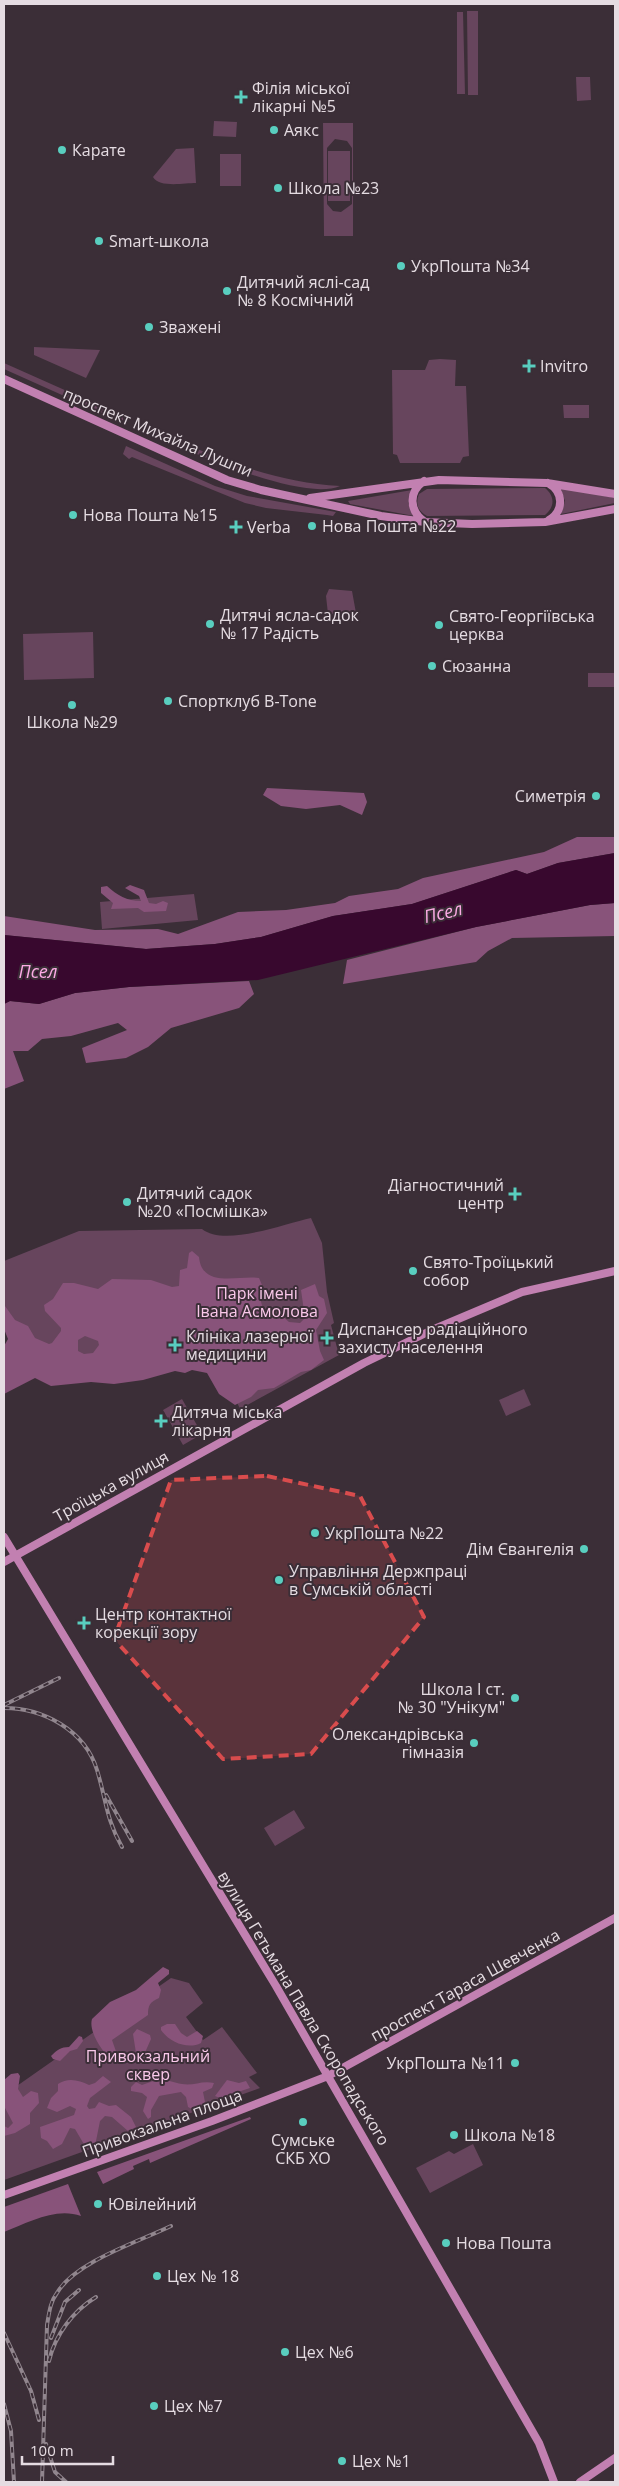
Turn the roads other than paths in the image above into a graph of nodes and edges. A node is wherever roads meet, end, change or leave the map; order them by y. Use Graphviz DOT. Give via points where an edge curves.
graph roads {
  1 [pos="4,379"];
  2 [pos="424,481"];
  3 [pos="547,483"];
  4 [pos="615,494"];
  5 [pos="306,498"];
  6 [pos="615,510"];
  7 [pos="425,522"];
  8 [pos="545,522"];
  9 [pos="615,1271"];
  10 [pos="4,1536"];
  11 [pos="15,1556"];
  12 [pos="4,1562"];
  13 [pos="615,1918"];
  14 [pos="328,2076"];
  15 [pos="4,2195"];
  16 [pos="615,2458"];
  17 [pos="554,2482"];
  18 [pos="580,2482"];
  1 -- 5 [label="main road, проспект Михайла Лушпи" via="227,480"];
  2 -- 3 [label="main road, проспект Михайла Лушпи"];
  2 -- 5 [label="main road, проспект Михайла Лушпи"];
  2 -- 7 [label="main road" via="414,490 412,503 417,515"];
  3 -- 4 [label="main road, проспект Михайла Лушпи"];
  3 -- 8 [label="main road" via="557,491 560,503 556,515"];
  5 -- 7 [label="main road, проспект Михайла Лушпи" via="381,516"];
  6 -- 8 [label="main road, проспект Михайла Лушпи"];
  7 -- 8 [label="main road, проспект Михайла Лушпи"];
  9 -- 11 [label="main road, Троїцька вулиця" via="522,1292 423,1334 355,1368"];
  10 -- 11 [label="main road, вулиця Гетьмана Павла Скоропадського"];
  11 -- 12 [label="main road, Троїцька вулиця"];
  11 -- 14 [label="main road, вулиця Гетьмана Павла Скоропадського"];
  13 -- 14 [label="main road, проспект Тараса Шевченка"];
  14 -- 15 [label="main road, Привокзальна площа"];
  14 -- 17 [label="main road, вулиця Гетьмана Павла Скоропадського" via="539,2443"];
  16 -- 18 [label="main road"];
}
